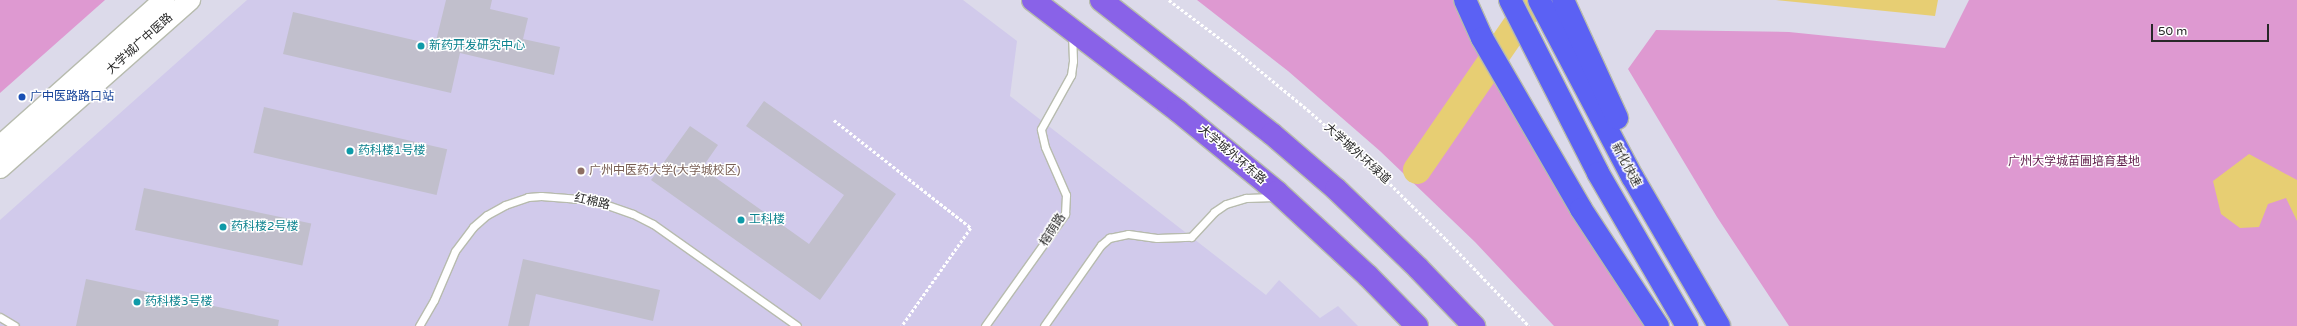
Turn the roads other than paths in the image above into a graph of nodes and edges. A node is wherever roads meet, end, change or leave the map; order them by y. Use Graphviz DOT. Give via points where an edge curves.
graph roads {
  1 [pos="164,0"];
  2 [pos="190,0"];
  3 [pos="1033,0"];
  4 [pos="1101,0"];
  5 [pos="1465,0"];
  6 [pos="1510,0"];
  7 [pos="1539,0"];
  8 [pos="1563,0"];
  9 [pos="1071,29"];
  10 [pos="0,146"];
  11 [pos="0,168"];
  12 [pos="1284,198"];
  13 [pos="0,317"];
  14 [pos="15,326"];
  15 [pos="419,326"];
  16 [pos="797,326"];
  17 [pos="985,326"];
  18 [pos="1044,326"];
  19 [pos="1417,326"];
  20 [pos="1474,326"];
  21 [pos="1658,326"];
  22 [pos="1687,326"];
  23 [pos="1719,326"];
  24 [pos="1731,326"];
  1 -- 10 [label="main road, 大学城广中医路"];
  2 -- 11 [label="main road, 大学城广中医路"];
  3 -- 9 [label="main road, 大学城外环东路"];
  4 -- 20 [label="main road" via="1272,134 1359,211"];
  5 -- 21 [label="highway" via="1482,38 1581,209"];
  6 -- 22 [label="highway" via="1598,173"];
  7 -- 23 [label="highway, 新化快速" via="1632,178"];
  8 -- 24 [label="highway" via="1626,138"];
  9 -- 12 [label="main road, 大学城外环东路" via="1178,111"];
  9 -- 17 [label="lane, 榕荫路" via="1072,75 1041,129 1045,147 1066,195 1065,214"];
  12 -- 18 [label="lane" via="1256,197 1231,202 1214,212 1191,236 1158,238 1128,234 1108,238"];
  12 -- 19 [label="main road, 大学城外环东路" via="1368,276"];
  13 -- 14 [label="lane"];
  15 -- 16 [label="lane, 红棉路" via="434,300 455,251 473,227 505,205 528,197 541,196 593,200 653,224"];
}
